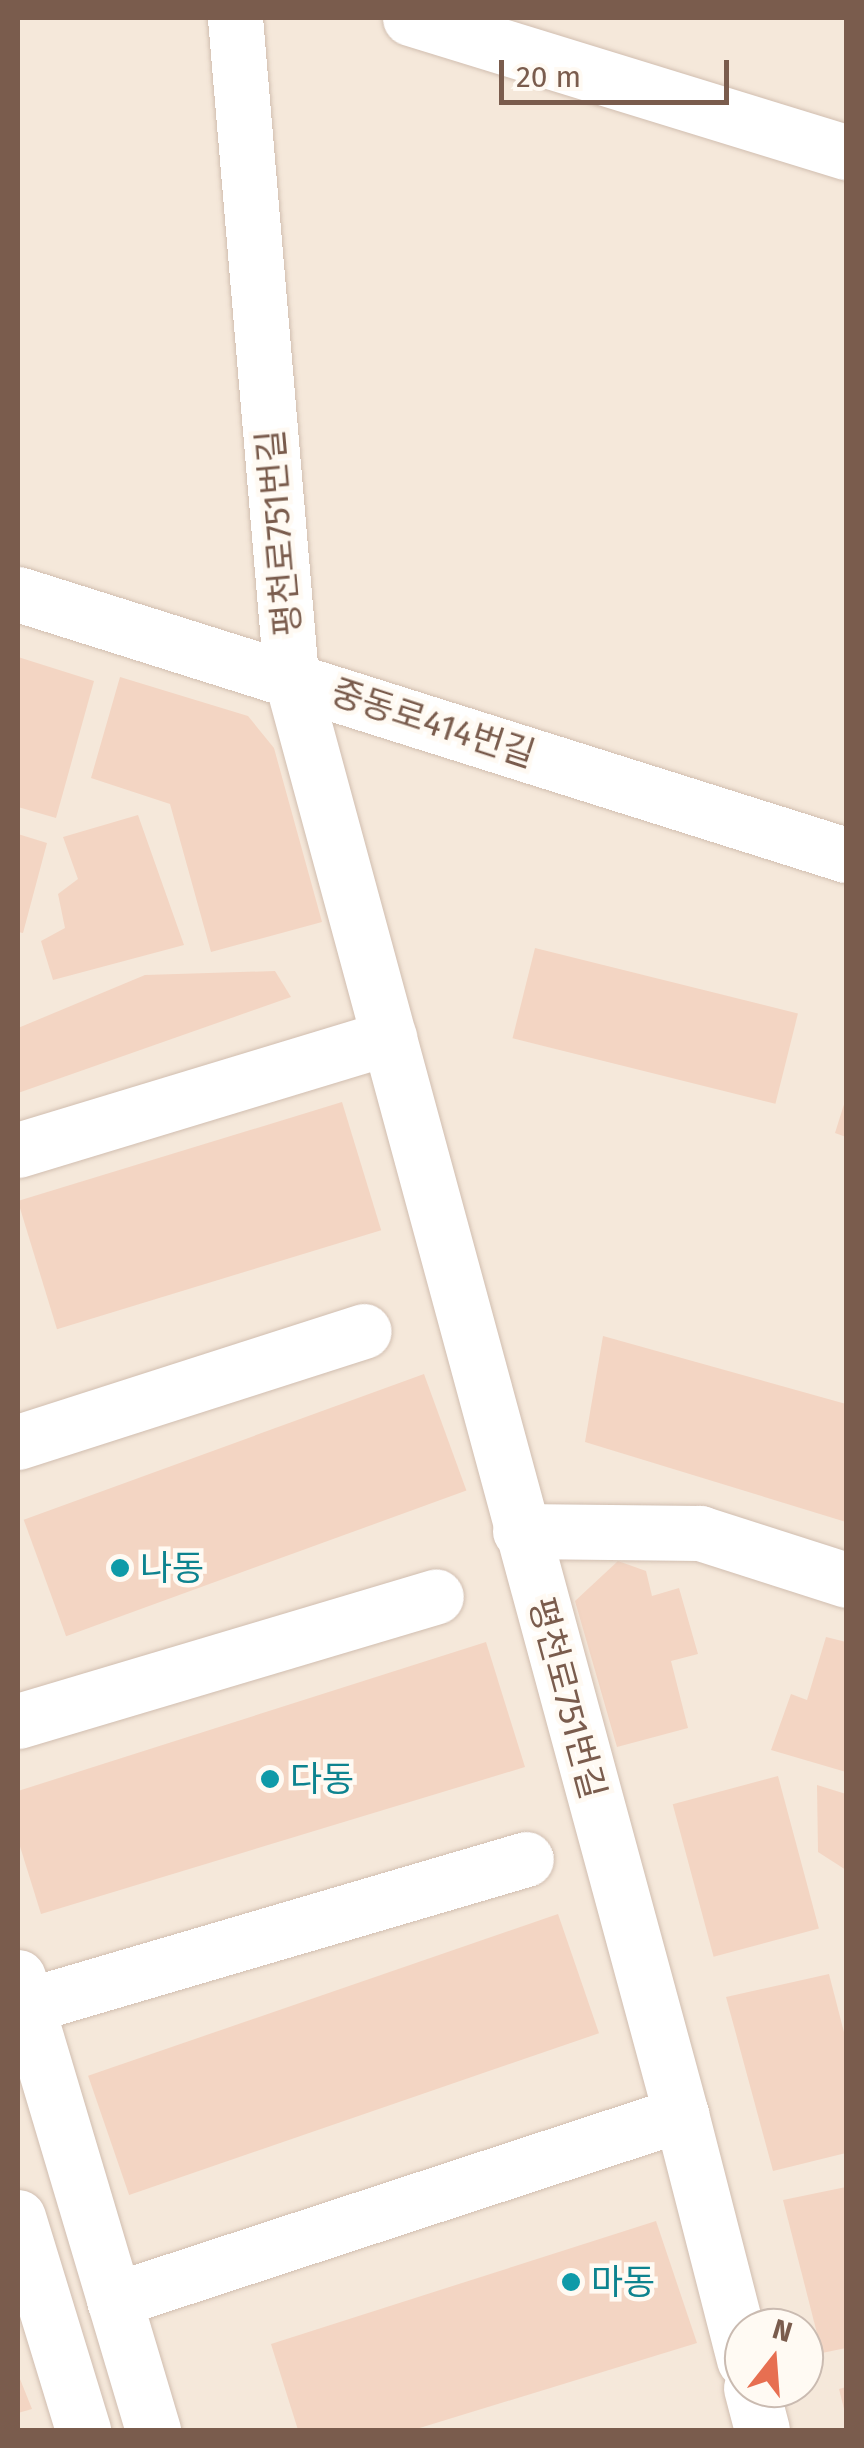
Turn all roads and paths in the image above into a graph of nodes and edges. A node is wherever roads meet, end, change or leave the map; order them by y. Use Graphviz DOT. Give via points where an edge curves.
graph roads {
  1 [pos="235,18"];
  2 [pos="410,18"];
  3 [pos="846,152"];
  4 [pos="18,594"];
  5 [pos="292,677"];
  6 [pos="846,856"];
  7 [pos="389,1037"];
  8 [pos="18,1150"];
  9 [pos="364,1331"];
  10 [pos="18,1442"];
  11 [pos="520,1532"];
  12 [pos="846,1580"];
  13 [pos="436,1596"];
  14 [pos="18,1721"];
  15 [pos="526,1859"];
  16 [pos="22,1992"];
  17 [pos="681,2114"];
  18 [pos="18,2217"];
  19 [pos="114,2300"];
  20 [pos="731,2308"];
  21 [pos="83,2430"];
  22 [pos="153,2430"];
  1 -- 5 [label="street, 평천로751번길"];
  2 -- 3 [label="street"];
  4 -- 5 [label="street, 중동로414번길"];
  5 -- 6 [label="street, 중동로414번길"];
  5 -- 7 [label="street, 평천로751번길"];
  7 -- 8 [label="street"];
  7 -- 11 [label="street, 평천로751번길"];
  9 -- 10 [label="street"];
  11 -- 12 [label="street" via="700,1533"];
  11 -- 17 [label="street, 평천로751번길"];
  13 -- 14 [label="street"];
  15 -- 16 [label="street"];
  16 -- 19 [label="street"];
  17 -- 19 [label="street"];
  17 -- 20 [label="street, 평천로751번길"];
  18 -- 21 [label="street"];
  19 -- 22 [label="street"];
}
